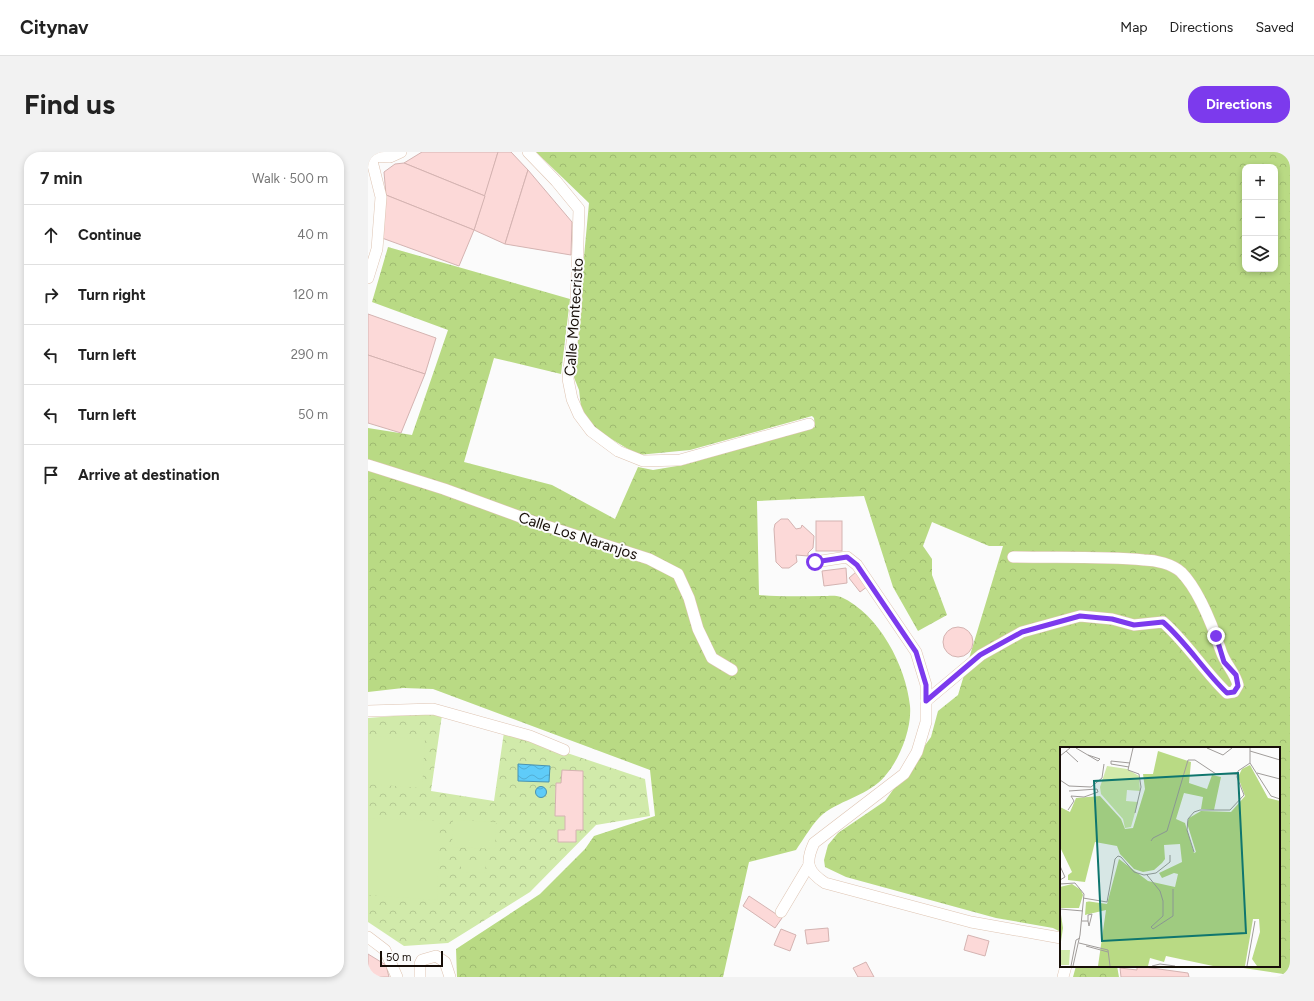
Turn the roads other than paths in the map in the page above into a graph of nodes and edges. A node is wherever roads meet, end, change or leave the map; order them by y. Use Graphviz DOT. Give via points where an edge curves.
graph roads {
  1 [pos="401,152"];
  2 [pos="528,152"];
  3 [pos="370,156"];
  4 [pos="368,278"];
  5 [pos="809,424"];
  6 [pos="368,465"];
  7 [pos="1013,557"];
  8 [pos="815,562"];
  9 [pos="732,670"];
  10 [pos="926,701"];
  11 [pos="368,711"];
  12 [pos="564,750"];
  13 [pos="809,865"];
  14 [pos="781,912"];
  15 [pos="368,937"];
  16 [pos="1060,938"];
  17 [pos="1066,967"];
  18 [pos="397,977"];
  19 [pos="420,977"];
  20 [pos="450,977"];
  21 [pos="1063,977"];
  1 -- 3 [label="street" via="390,157"];
  2 -- 5 [label="street, Calle Montecristo" via="579,209 576,306 568,379 579,415 591,432 631,457 643,461 662,462 680,460"];
  3 -- 4 [label="street" via="381,197 377,249"];
  6 -- 9 [label="street, Calle Los Naranjos" via="649,559 678,574 689,598 698,629 712,658"];
  7 -- 10 [label="street" via="1145,560 1168,565 1181,572 1199,599 1216,636 1224,662 1236,675 1238,686 1234,692 1227,693 1163,622 1134,625 1112,619 1080,616 1022,632 980,655"];
  8 -- 10 [label="street" via="847,557 857,565 916,652 926,685"];
  10 -- 13 [label="street" via="926,722 917,752 904,774 814,843 809,854"];
  11 -- 12 [label="street" via="432,709 466,716 530,736"];
  13 -- 14 [label="street"];
  13 -- 16 [label="street" via="814,876 825,883 971,922"];
  15 -- 18 [label="street" via="385,950"];
  17 -- 21 [label="street"];
  19 -- 20 [label="street" via="422,960 436,956 445,962"];
}
